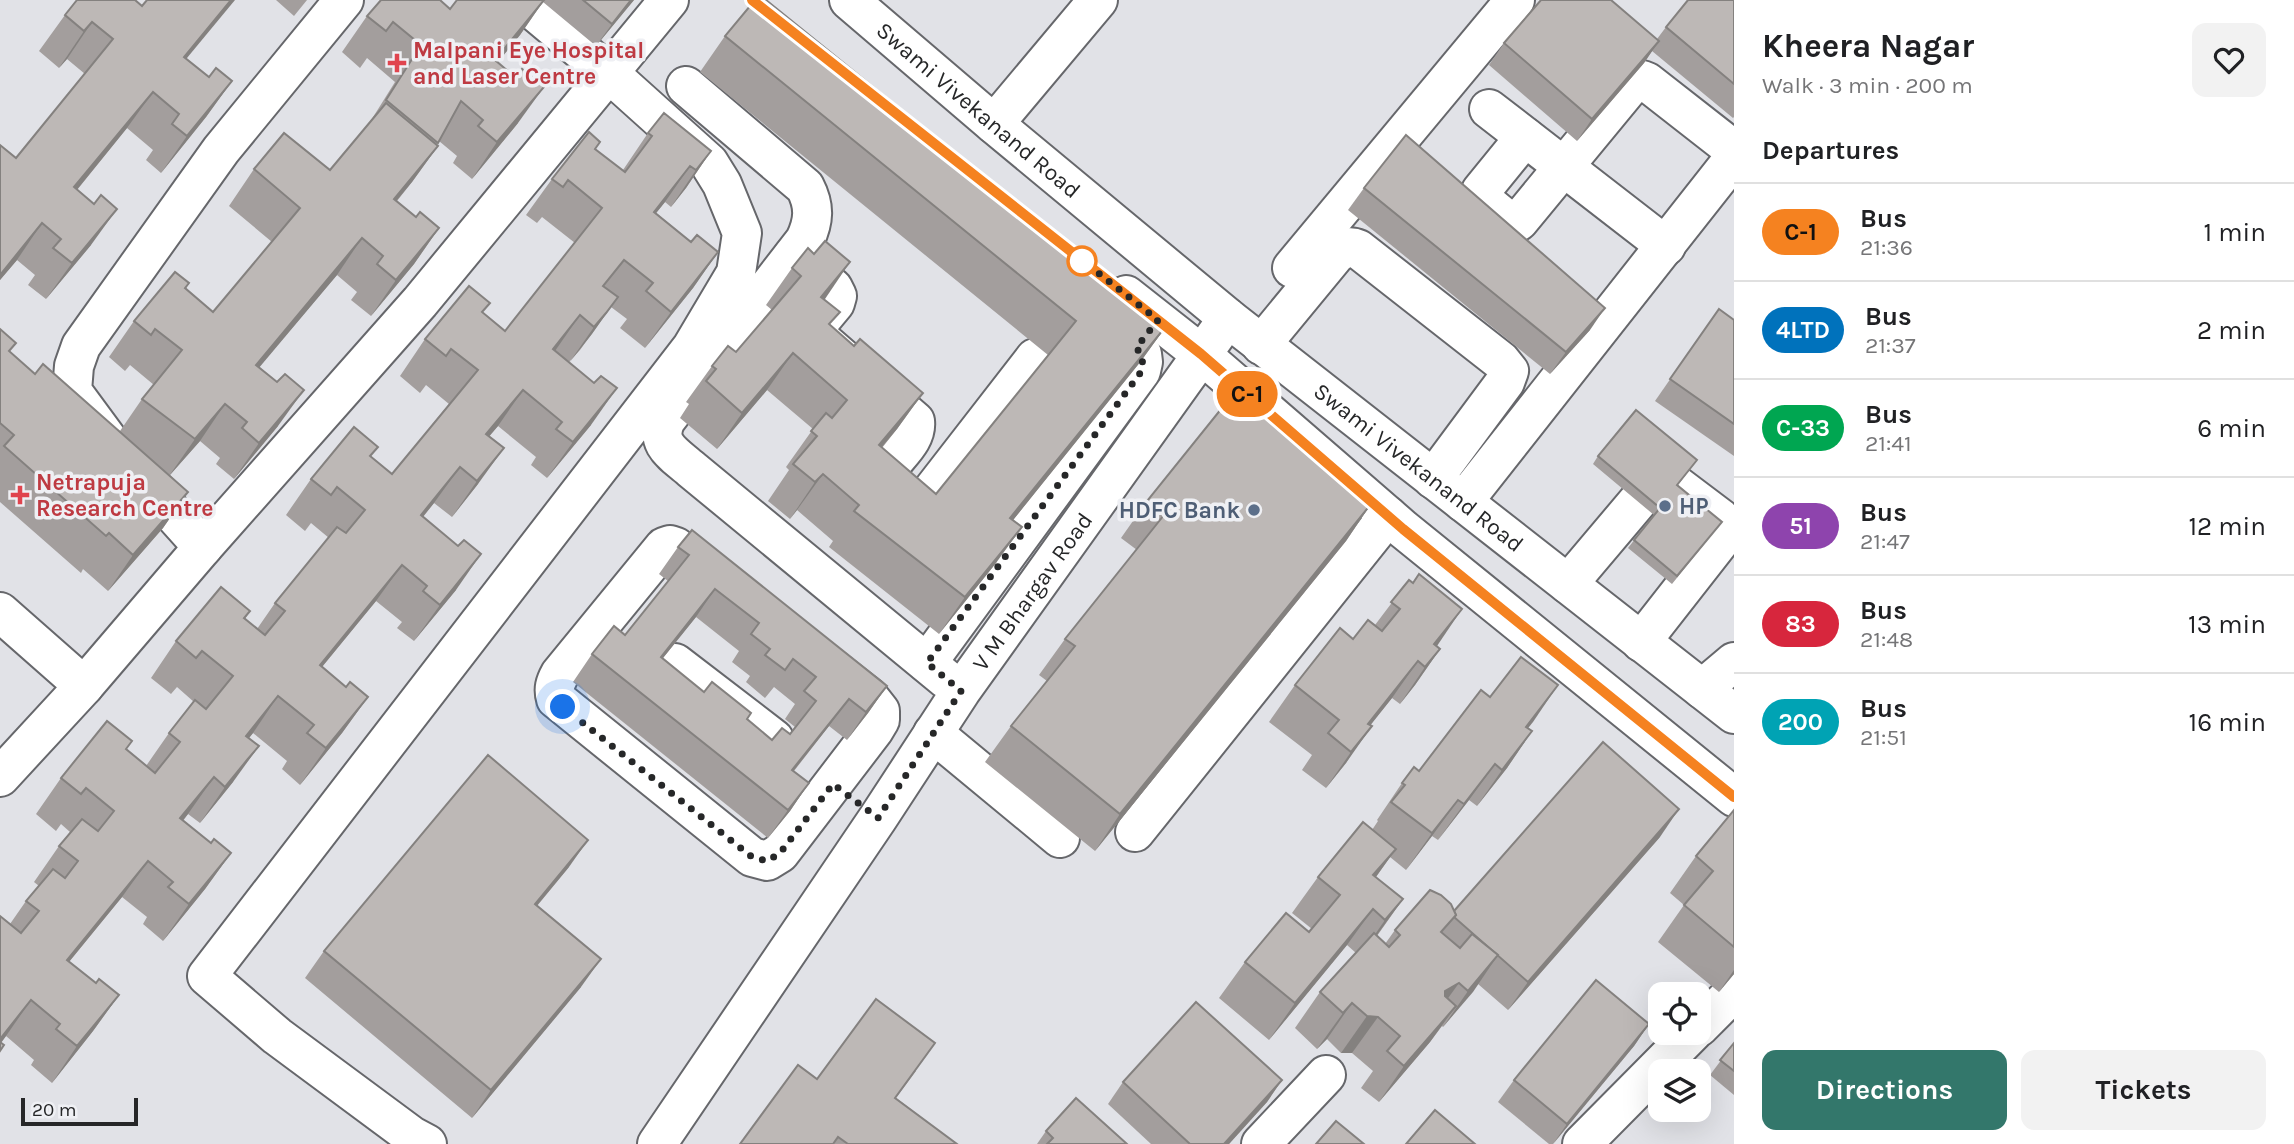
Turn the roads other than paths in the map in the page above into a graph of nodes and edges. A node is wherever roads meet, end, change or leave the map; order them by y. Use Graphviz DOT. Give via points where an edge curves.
graph roads {
  1 [pos="344,0"];
  2 [pos="521,0"];
  3 [pos="669,0"];
  4 [pos="849,0"];
  5 [pos="1098,0"];
  6 [pos="1515,0"];
  7 [pos="607,73"];
  8 [pos="686,86"];
  9 [pos="1489,109"];
  10 [pos="994,124"];
  11 [pos="1525,137"];
  12 [pos="1734,150"];
  13 [pos="1734,158"];
  14 [pos="1563,167"];
  15 [pos="1665,246"];
  16 [pos="793,256"];
  17 [pos="1185,284"];
  18 [pos="1090,288"];
  19 [pos="1244,331"];
  20 [pos="1147,334"];
  21 [pos="1201,354"];
  22 [pos="1035,358"];
  23 [pos="1433,479"];
  24 [pos="1463,502"];
  25 [pos="1388,516"];
  26 [pos="204,547"];
  27 [pos="1568,584"];
  28 [pos="0,612"];
  29 [pos="1641,642"];
  30 [pos="1734,662"];
  31 [pos="675,663"];
  32 [pos="927,663"];
  33 [pos="84,686"];
  34 [pos="1702,689"];
  35 [pos="961,691"];
  36 [pos="1734,714"];
  37 [pos="933,733"];
  38 [pos="774,739"];
  39 [pos="820,774"];
  40 [pos="0,777"];
  41 [pos="1734,797"];
  42 [pos="878,818"];
  43 [pos="1135,832"];
  44 [pos="1060,838"];
  45 [pos="1734,992"];
  46 [pos="1711,1015"];
  47 [pos="1680,1045"];
  48 [pos="1326,1075"];
  49 [pos="427,1144"];
  50 [pos="657,1144"];
  51 [pos="1261,1144"];
  52 [pos="1583,1144"];
  1 -- 26 [label="street" via="221,150 81,346 74,366 72,391 114,448"];
  2 -- 7 [label="street"];
  3 -- 7 [label="street"];
  4 -- 10 [label="street, Swami Vivekanand Road"];
  5 -- 10 [label="street"];
  6 -- 19 [label="street"];
  7 -- 26 [label="street" via="420,302"];
  7 -- 49 [label="street" via="709,163 742,233 736,273 692,347 206,976 277,1036"];
  8 -- 16 [label="street" via="805,187 813,211 811,228"];
  9 -- 11 [label="street"];
  10 -- 17 [label="street, Swami Vivekanand Road"];
  11 -- 14 [label="street"];
  11 -- 14 [label="street" via="1479,197 1507,222 1519,221"];
  12 -- 14 [label="street" via="1642,80 1632,84"];
  13 -- 15 [label="street"];
  14 -- 15 [label="street"];
  15 -- 24 [label="street"];
  16 -- 22 [label="street" via="834,288 837,296 815,327 817,336 915,421 912,438 882,480 915,509"];
  16 -- 32 [label="street" via="666,420 662,439 691,469"];
  17 -- 19 [label="street, Swami Vivekanand Road"];
  17 -- 20 [label="street"];
  18 -- 20 [label="street"];
  19 -- 21 [label="street, V M Bhargav Road"];
  19 -- 23 [label="street, Swami Vivekanand Road"];
  19 -- 23 [label="street" via="1344,248 1352,246 1369,257 1509,371 1506,382"];
  20 -- 21 [label="street"];
  20 -- 32 [label="street" via="1141,372"];
  21 -- 25 [label="street"];
  21 -- 35 [label="street, V M Bhargav Road"];
  23 -- 24 [label="street, Swami Vivekanand Road"];
  24 -- 27 [label="street, Swami Vivekanand Road"];
  25 -- 41 [label="street"];
  25 -- 43 [label="street"];
  26 -- 33 [label="street"];
  27 -- 29 [label="street, Swami Vivekanand Road"];
  27 -- 29 [label="street" via="1655,481 1667,478 1720,518 1725,524 1724,536"];
  28 -- 33 [label="street"];
  29 -- 34 [label="street, Swami Vivekanand Road"];
  30 -- 34 [label="street"];
  31 -- 38 [label="street"];
  32 -- 35 [label="street"];
  33 -- 40 [label="street"];
  34 -- 36 [label="street, Swami Vivekanand Road"];
  35 -- 37 [label="street, V M Bhargav Road"];
  37 -- 42 [label="street, V M Bhargav Road"];
  37 -- 44 [label="street"];
  39 -- 39 [label="street" via="874,730 880,720 877,705 676,547 664,547 555,683 556,699 563,707 760,860 780,853"];
  39 -- 42 [label="street"];
  42 -- 50 [label="street, V M Bhargav Road"];
  45 -- 46 [label="street"];
  47 -- 52 [label="street"];
  48 -- 51 [label="street"];
}
